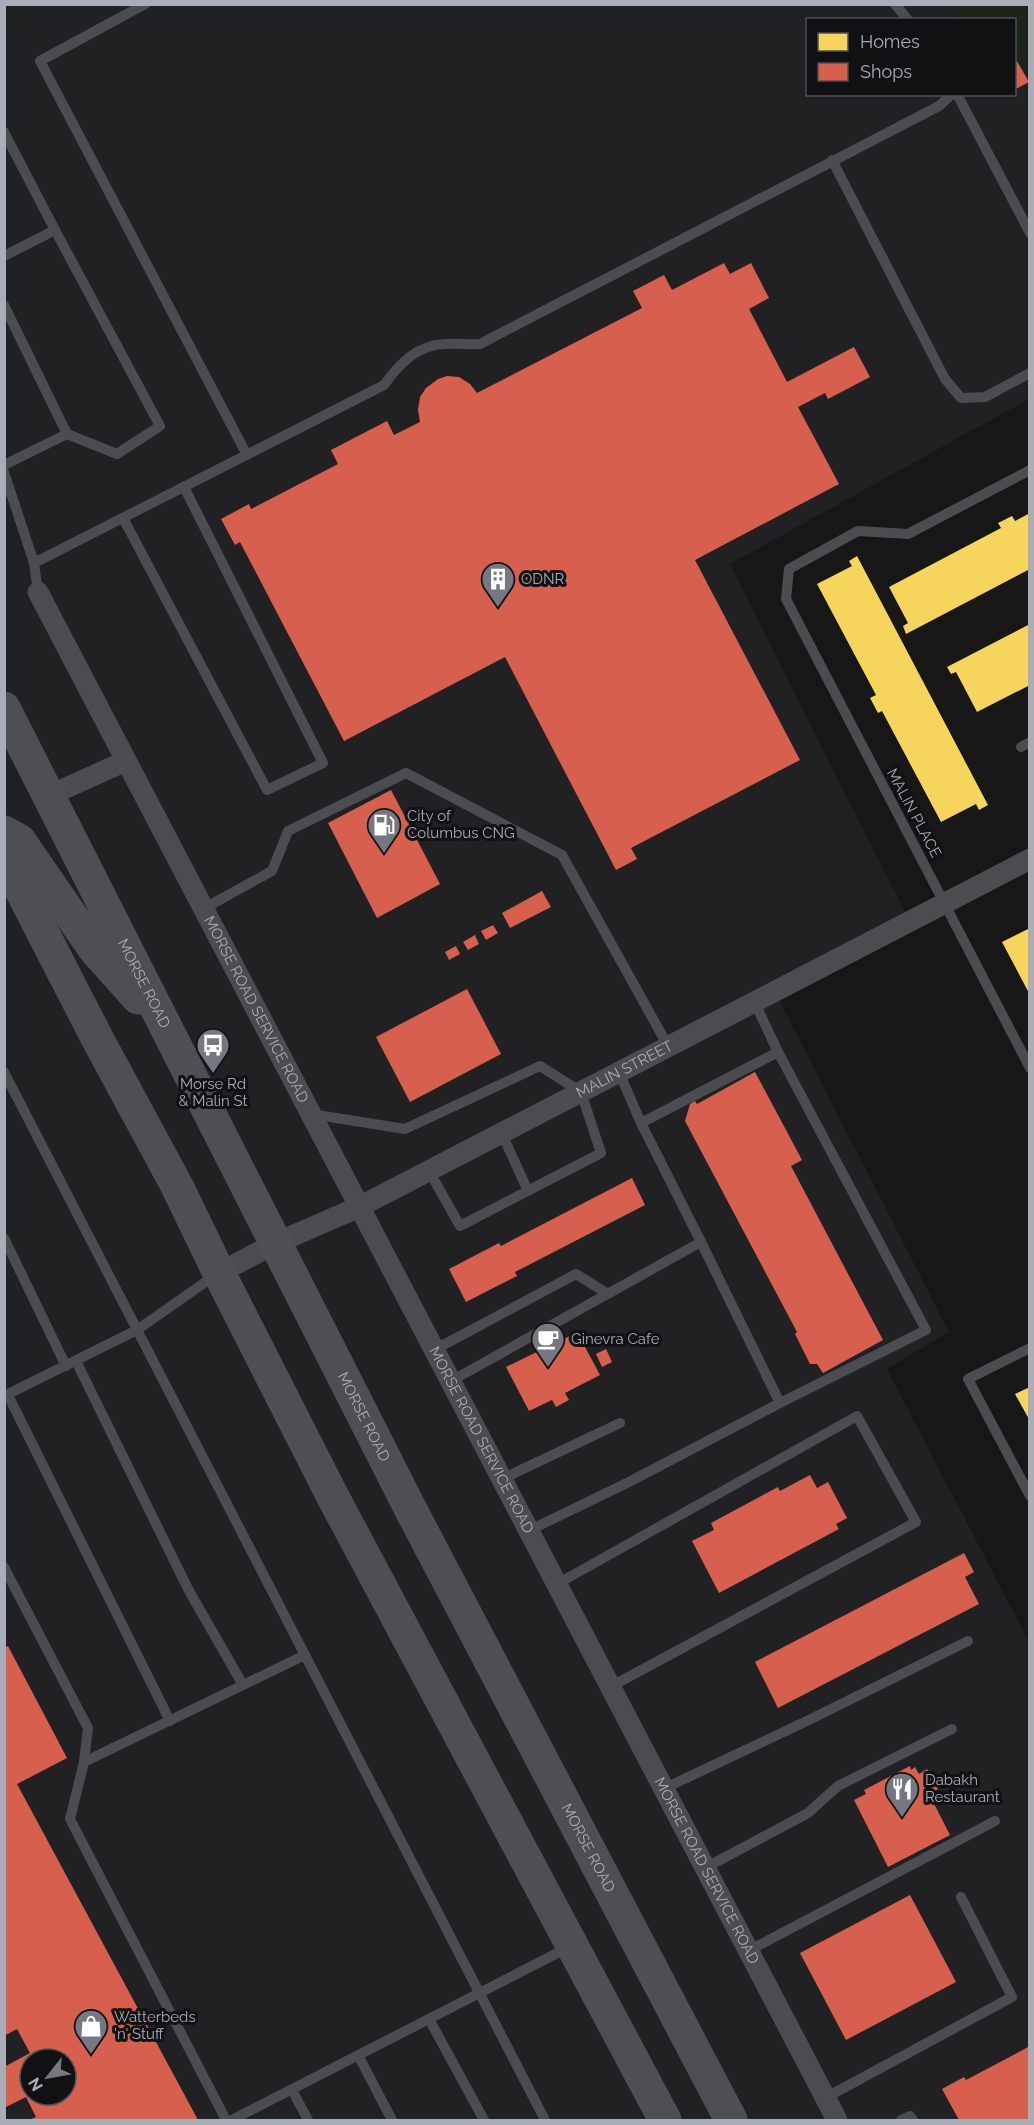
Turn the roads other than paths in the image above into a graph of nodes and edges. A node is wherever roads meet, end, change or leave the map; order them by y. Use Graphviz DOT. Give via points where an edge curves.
graph roads {
  1 [pos="146,4"];
  2 [pos="895,4"];
  3 [pos="906,18"];
  4 [pos="950,96"];
  5 [pos="958,96"];
  6 [pos="4,132"];
  7 [pos="832,160"];
  8 [pos="56,230"];
  9 [pos="1029,233"];
  10 [pos="4,256"];
  11 [pos="4,305"];
  12 [pos="1029,374"];
  13 [pos="67,434"];
  14 [pos="247,455"];
  15 [pos="4,465"];
  16 [pos="1029,470"];
  17 [pos="4,472"];
  18 [pos="184,487"];
  19 [pos="123,518"];
  20 [pos="33,563"];
  21 [pos="38,592"];
  22 [pos="4,708"];
  23 [pos="4,754"];
  24 [pos="126,760"];
  25 [pos="48,796"];
  26 [pos="4,832"];
  27 [pos="4,857"];
  28 [pos="1029,859"];
  29 [pos="945,903"];
  30 [pos="203,909"];
  31 [pos="754,1001"];
  32 [pos="167,1031"];
  33 [pos="668,1046"];
  34 [pos="778,1053"];
  35 [pos="1029,1068"];
  36 [pos="4,1072"];
  37 [pos="619,1072"];
  38 [pos="581,1092"];
  39 [pos="311,1114"];
  40 [pos="641,1123"];
  41 [pos="502,1134"];
  42 [pos="429,1171"];
  43 [pos="528,1191"];
  44 [pos="360,1207"];
  45 [pos="4,1238"];
  46 [pos="701,1242"];
  47 [pos="274,1244"];
  48 [pos="219,1272"];
  49 [pos="608,1294"];
  50 [pos="137,1330"];
  51 [pos="1029,1348"];
  52 [pos="434,1350"];
  53 [pos="71,1363"];
  54 [pos="451,1381"];
  55 [pos="6,1395"];
  56 [pos="780,1403"];
  57 [pos="620,1423"];
  58 [pos="502,1479"];
  59 [pos="1029,1496"];
  60 [pos="528,1531"];
  61 [pos="4,1567"];
  62 [pos="557,1584"];
  63 [pos="968,1641"];
  64 [pos="305,1656"];
  65 [pos="243,1685"];
  66 [pos="610,1687"];
  67 [pos="170,1721"];
  68 [pos="952,1729"];
  69 [pos="84,1762"];
  70 [pos="663,1789"];
  71 [pos="995,1821"];
  72 [pos="705,1868"];
  73 [pos="961,1897"];
  74 [pos="572,1945"];
  75 [pos="748,1951"];
  76 [pos="479,1993"];
  77 [pos="429,2019"];
  78 [pos="358,2055"];
  79 [pos="292,2090"];
  80 [pos="825,2098"];
  81 [pos="226,2121"];
  82 [pos="232,2121"];
  83 [pos="308,2121"];
  84 [pos="392,2121"];
  85 [pos="484,2121"];
  86 [pos="545,2121"];
  87 [pos="665,2121"];
  88 [pos="731,2121"];
  89 [pos="837,2121"];
  90 [pos="902,2121"];
  91 [pos="913,2121"];
  1 -- 14 [label="lane" via="40,61"];
  2 -- 3 [label="lane"];
  4 -- 7 [label="lane" via="939,106"];
  5 -- 9 [label="lane"];
  6 -- 8 [label="lane"];
  7 -- 12 [label="lane" via="945,379 961,398 985,397"];
  7 -- 14 [label="lane" via="480,344 427,347 395,369 384,385"];
  8 -- 10 [label="lane"];
  8 -- 13 [label="lane" via="160,426 117,454"];
  11 -- 13 [label="lane"];
  13 -- 15 [label="lane"];
  14 -- 18 [label="lane"];
  16 -- 29 [label="lane, MALIN PLACE" via="908,534 858,531 789,569 786,599"];
  17 -- 20 [label="lane"];
  18 -- 19 [label="lane"];
  18 -- 19 [label="lane" via="323,763 267,790"];
  19 -- 20 [label="lane"];
  20 -- 21 [label="lane"];
  21 -- 24 [label="street, MORSE ROAD SERVICE ROAD"];
  22 -- 25 [label="main road, MORSE ROAD"];
  23 -- 25 [label="main road"];
  24 -- 25 [label="street"];
  24 -- 30 [label="street, MORSE ROAD SERVICE ROAD"];
  25 -- 32 [label="main road, MORSE ROAD"];
  26 -- 32 [label="main road" via="20,840 95,950"];
  27 -- 48 [label="main road"];
  28 -- 29 [label="street, MALIN STREET"];
  29 -- 31 [label="street, MALIN STREET"];
  29 -- 35 [label="lane, MALIN PLACE"];
  30 -- 33 [label="lane" via="272,871 288,831 406,773 562,855"];
  30 -- 39 [label="street, MORSE ROAD SERVICE ROAD"];
  31 -- 33 [label="street, MALIN STREET"];
  31 -- 34 [label="lane"];
  32 -- 47 [label="main road, MORSE ROAD"];
  33 -- 37 [label="street, MALIN STREET"];
  34 -- 40 [label="lane"];
  34 -- 56 [label="lane" via="926,1330"];
  36 -- 50 [label="lane"];
  37 -- 38 [label="street, MALIN STREET"];
  37 -- 40 [label="lane"];
  38 -- 39 [label="lane" via="540,1066 405,1129"];
  38 -- 41 [label="street, MALIN STREET"];
  38 -- 43 [label="lane" via="601,1153"];
  39 -- 44 [label="street, MORSE ROAD SERVICE ROAD"];
  40 -- 46 [label="lane"];
  41 -- 42 [label="street, MALIN STREET"];
  41 -- 43 [label="lane"];
  42 -- 43 [label="lane" via="460,1226"];
  42 -- 44 [label="street, MALIN STREET"];
  44 -- 47 [label="street, MALIN STREET"];
  44 -- 52 [label="street, MORSE ROAD SERVICE ROAD"];
  45 -- 53 [label="lane"];
  46 -- 49 [label="lane"];
  46 -- 56 [label="lane"];
  47 -- 48 [label="street, MALIN STREET"];
  47 -- 88 [label="main road, MORSE ROAD"];
  48 -- 50 [label="lane"];
  48 -- 74 [label="main road" via="333,1497"];
  49 -- 52 [label="lane" via="576,1274"];
  49 -- 54 [label="lane"];
  50 -- 53 [label="lane"];
  50 -- 64 [label="lane"];
  51 -- 59 [label="lane" via="968,1379"];
  52 -- 54 [label="street, MORSE ROAD SERVICE ROAD"];
  53 -- 55 [label="lane"];
  53 -- 65 [label="lane" via="188,1589"];
  54 -- 58 [label="street, MORSE ROAD SERVICE ROAD"];
  55 -- 67 [label="lane"];
  56 -- 60 [label="lane"];
  57 -- 58 [label="lane"];
  58 -- 60 [label="street, MORSE ROAD SERVICE ROAD"];
  60 -- 62 [label="street, MORSE ROAD SERVICE ROAD"];
  61 -- 69 [label="lane" via="88,1728"];
  62 -- 66 [label="street, MORSE ROAD SERVICE ROAD"];
  62 -- 66 [label="lane" via="857,1416 916,1522"];
  63 -- 70 [label="lane"];
  64 -- 65 [label="lane"];
  64 -- 76 [label="lane"];
  65 -- 67 [label="lane"];
  66 -- 70 [label="street, MORSE ROAD SERVICE ROAD"];
  67 -- 69 [label="lane"];
  68 -- 72 [label="lane" via="838,1786 808,1813"];
  69 -- 81 [label="lane" via="70,1819"];
  70 -- 72 [label="street, MORSE ROAD SERVICE ROAD"];
  71 -- 75 [label="lane"];
  72 -- 75 [label="street, MORSE ROAD SERVICE ROAD"];
  73 -- 80 [label="lane" via="1012,1997"];
  74 -- 76 [label="lane"];
  74 -- 87 [label="main road"];
  75 -- 80 [label="street, MORSE ROAD SERVICE ROAD"];
  76 -- 77 [label="lane"];
  76 -- 86 [label="lane"];
  77 -- 78 [label="lane"];
  77 -- 85 [label="lane"];
  78 -- 79 [label="lane"];
  78 -- 84 [label="lane"];
  79 -- 82 [label="lane"];
  79 -- 83 [label="lane"];
  80 -- 89 [label="street, MORSE ROAD SERVICE ROAD"];
  90 -- 91 [label="lane" via="910,2116"];
}
